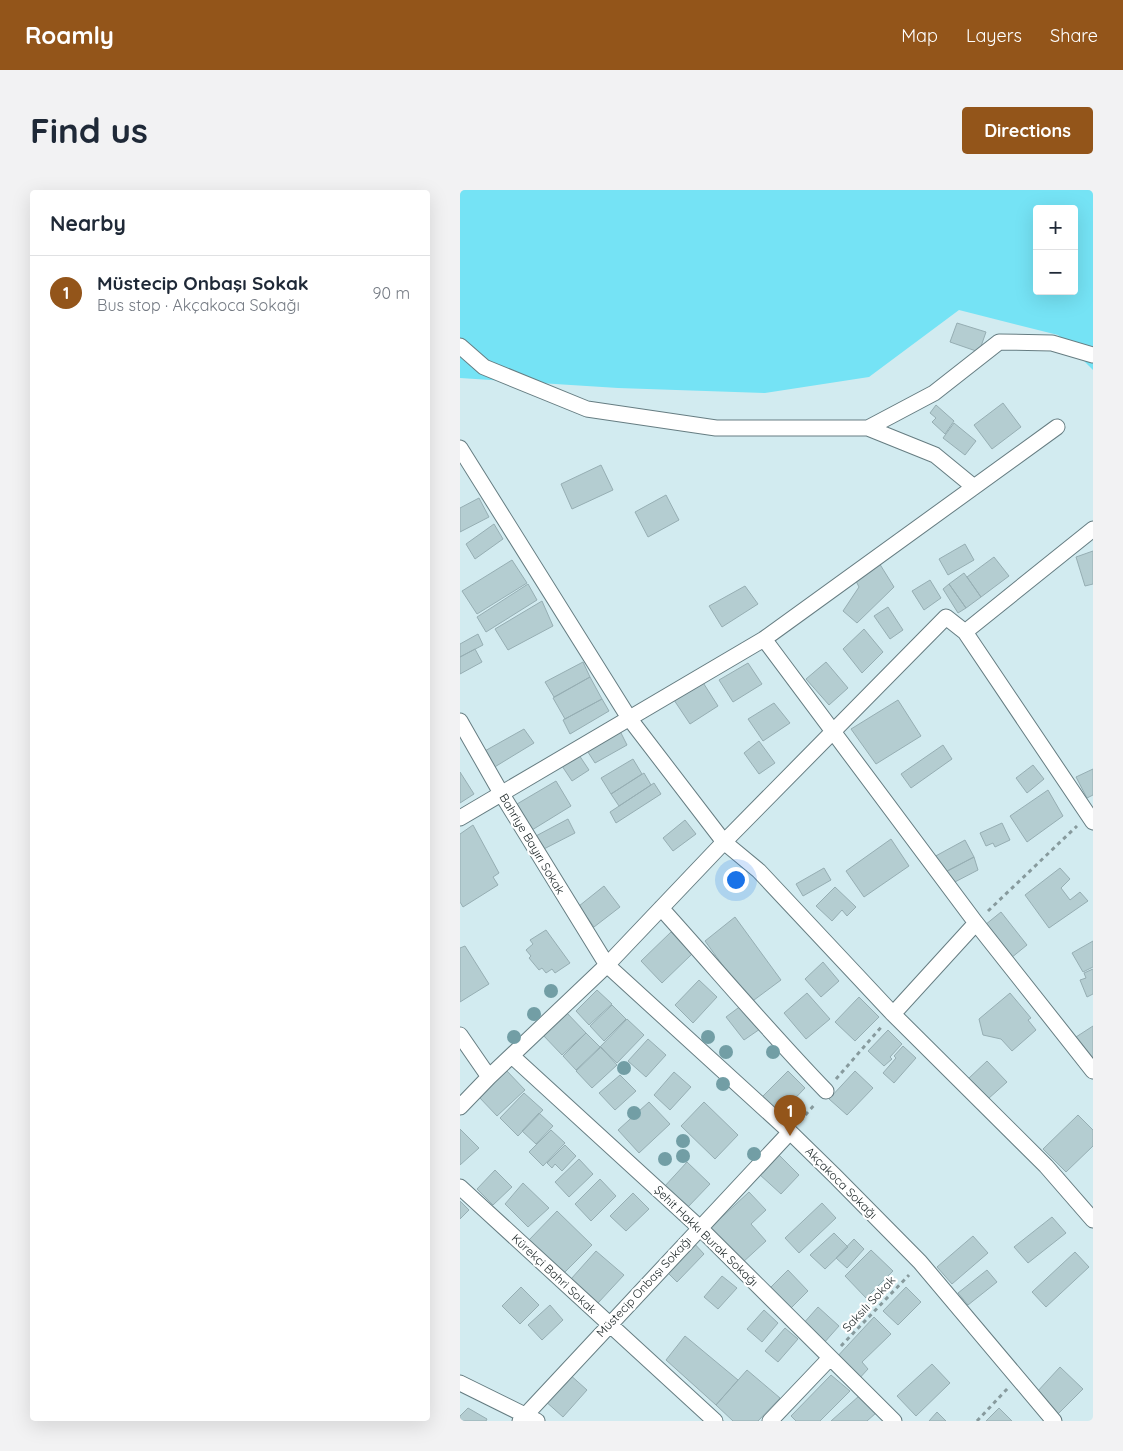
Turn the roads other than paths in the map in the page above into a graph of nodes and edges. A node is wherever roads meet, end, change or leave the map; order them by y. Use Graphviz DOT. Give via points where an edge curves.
graph roads {
  1 [pos="460,346"];
  2 [pos="1093,355"];
  3 [pos="1057,427"];
  4 [pos="868,428"];
  5 [pos="460,448"];
  6 [pos="974,487"];
  7 [pos="1093,529"];
  8 [pos="965,632"];
  9 [pos="764,639"];
  10 [pos="629,718"];
  11 [pos="460,721"];
  12 [pos="833,733"];
  13 [pos="501,793"];
  14 [pos="460,818"];
  15 [pos="1091,818"];
  16 [pos="724,842"];
  17 [pos="661,908"];
  18 [pos="976,923"];
  19 [pos="607,965"];
  20 [pos="893,1014"];
  21 [pos="460,1035"];
  22 [pos="512,1056"];
  23 [pos="1093,1071"];
  24 [pos="489,1077"];
  25 [pos="826,1091"];
  26 [pos="460,1107"];
  27 [pos="790,1132"];
  28 [pos="460,1187"];
  29 [pos="1093,1220"];
  30 [pos="700,1228"];
  31 [pos="610,1325"];
  32 [pos="830,1358"];
  33 [pos="460,1384"];
  34 [pos="528,1419"];
  35 [pos="715,1421"];
  36 [pos="770,1421"];
  37 [pos="894,1421"];
  38 [pos="1054,1421"];
  1 -- 4 [label="street" via="484,367 587,409 716,428"];
  2 -- 4 [label="street" via="1052,343 999,342 934,394"];
  3 -- 6 [label="street"];
  4 -- 6 [label="street" via="935,455"];
  5 -- 10 [label="street"];
  6 -- 9 [label="street"];
  7 -- 8 [label="street"];
  8 -- 12 [label="street" via="946,617"];
  8 -- 15 [label="street"];
  9 -- 10 [label="street"];
  9 -- 12 [label="street"];
  10 -- 13 [label="street"];
  10 -- 16 [label="street"];
  11 -- 13 [label="street, Bahriye Bayırı Sokak"];
  12 -- 16 [label="street"];
  12 -- 18 [label="street"];
  13 -- 14 [label="street"];
  13 -- 19 [label="street, Bahriye Bayırı Sokak"];
  16 -- 17 [label="street"];
  16 -- 20 [label="street" via="759,871"];
  17 -- 19 [label="street"];
  17 -- 25 [label="street" via="785,1050"];
  18 -- 20 [label="street"];
  18 -- 23 [label="street"];
  19 -- 22 [label="street"];
  19 -- 27 [label="street, Akçakoca Sokağı"];
  20 -- 29 [label="street" via="1046,1166"];
  21 -- 24 [label="street"];
  22 -- 24 [label="street"];
  22 -- 30 [label="street, Şehit Hakkı Burak Sokağı"];
  24 -- 26 [label="street"];
  27 -- 30 [label="street, Müstecip Onbaşı Sokağı"];
  27 -- 38 [label="street, Akçakoca Sokağı" via="920,1262"];
  28 -- 31 [label="street, Kürekçi Bahri Sokak"];
  30 -- 31 [label="street, Müstecip Onbaşı Sokağı"];
  30 -- 32 [label="street, Şehit Hakkı Burak Sokağı"];
  31 -- 34 [label="street, Müstecip Onbaşı Sokağı"];
  31 -- 35 [label="street, Kürekçi Bahri Sokak"];
  32 -- 36 [label="street"];
  32 -- 37 [label="street, Şehit Hakkı Burak Sokağı"];
  33 -- 34 [label="street"];
}
